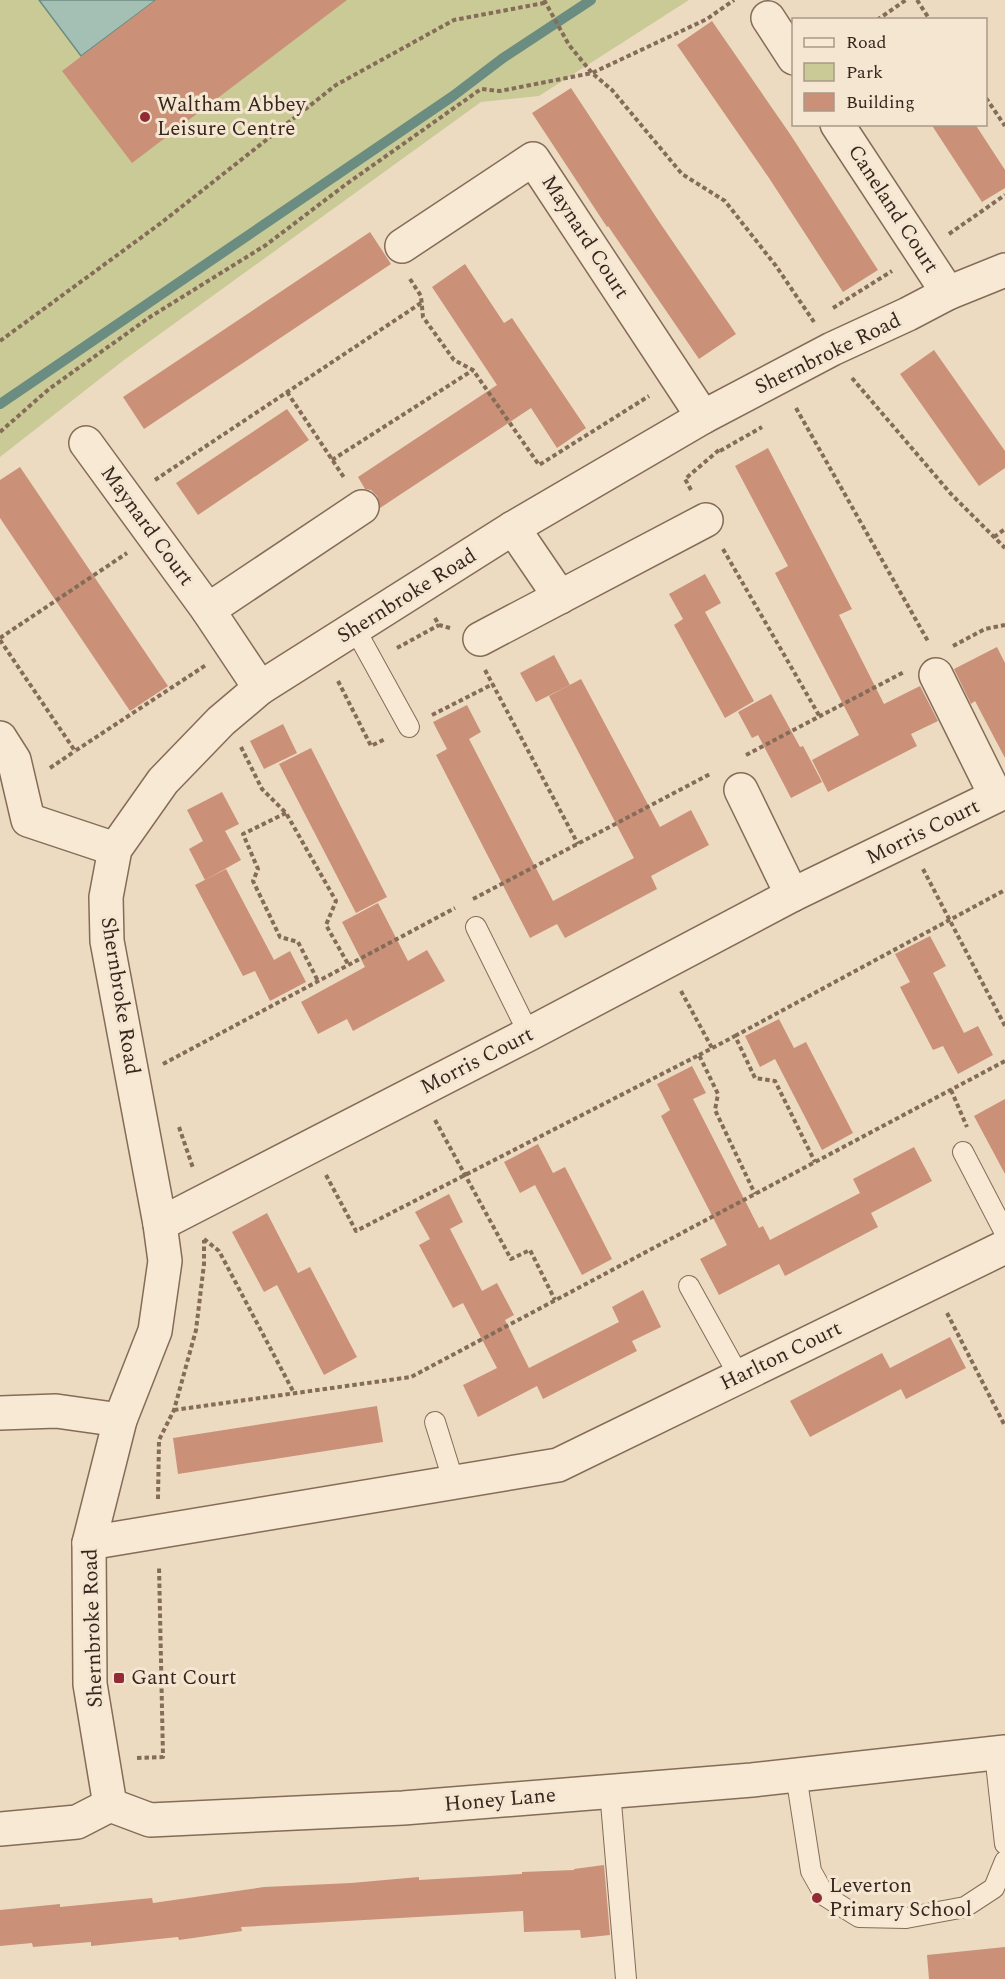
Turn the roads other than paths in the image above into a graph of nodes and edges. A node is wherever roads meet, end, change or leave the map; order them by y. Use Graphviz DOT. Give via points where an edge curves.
graph roads {
  1 [pos="768,18"];
  2 [pos="792,55"];
  3 [pos="838,126"];
  4 [pos="402,246"];
  5 [pos="1005,270"];
  6 [pos="948,293"];
  7 [pos="703,417"];
  8 [pos="86,443"];
  9 [pos="362,507"];
  10 [pos="706,520"];
  11 [pos="513,528"];
  12 [pos="560,597"];
  13 [pos="208,610"];
  14 [pos="355,628"];
  15 [pos="473,644"];
  16 [pos="930,660"];
  17 [pos="261,688"];
  18 [pos="409,726"];
  19 [pos="0,738"];
  20 [pos="733,773"];
  21 [pos="115,849"];
  22 [pos="792,894"];
  23 [pos="476,927"];
  24 [pos="529,1034"];
  25 [pos="963,1152"];
  26 [pos="160,1224"];
  27 [pos="1005,1233"];
  28 [pos="1005,1247"];
  29 [pos="689,1286"];
  30 [pos="739,1376"];
  31 [pos="0,1413"];
  32 [pos="120,1420"];
  33 [pos="435,1422"];
  34 [pos="454,1483"];
  35 [pos="89,1543"];
  36 [pos="1000,1753"];
  37 [pos="796,1775"];
  38 [pos="610,1791"];
  39 [pos="110,1805"];
  40 [pos="0,1829"];
  41 [pos="1005,1844"];
  42 [pos="1005,1861"];
  43 [pos="626,1979"];
  1 -- 2 [label="street"];
  3 -- 6 [label="street, Caneland Court"];
  4 -- 7 [label="street, Maynard Court" via="533,159"];
  5 -- 6 [label="street, Shernbroke Road"];
  6 -- 7 [label="street, Shernbroke Road"];
  7 -- 11 [label="street, Shernbroke Road"];
  8 -- 13 [label="street, Maynard Court"];
  9 -- 13 [label="street"];
  10 -- 12 [label="street"];
  11 -- 12 [label="street"];
  11 -- 14 [label="street, Shernbroke Road"];
  12 -- 15 [label="street"];
  13 -- 17 [label="street, Maynard Court"];
  14 -- 17 [label="street, Shernbroke Road"];
  14 -- 18 [label="lane"];
  16 -- 22 [label="street, Morris Court" via="996,796"];
  17 -- 21 [label="street, Shernbroke Road" via="226,717 163,781"];
  19 -- 21 [label="street" via="14,760 28,820"];
  20 -- 22 [label="street"];
  21 -- 26 [label="street, Shernbroke Road" via="106,897 107,941"];
  22 -- 24 [label="street, Morris Court"];
  23 -- 24 [label="lane"];
  24 -- 26 [label="street, Morris Court"];
  25 -- 27 [label="lane"];
  26 -- 32 [label="street, Shernbroke Road" via="165,1261 156,1331"];
  28 -- 30 [label="street, Harlton Court"];
  29 -- 30 [label="lane"];
  30 -- 34 [label="street, Harlton Court" via="558,1466"];
  31 -- 32 [label="street" via="56,1411"];
  32 -- 35 [label="street, Shernbroke Road"];
  33 -- 34 [label="lane"];
  34 -- 35 [label="street"];
  35 -- 39 [label="street, Shernbroke Road" via="90,1684"];
  36 -- 37 [label="street, Honey Lane"];
  36 -- 41 [label="lane"];
  37 -- 38 [label="street, Honey Lane"];
  37 -- 42 [label="lane" via="811,1871 825,1896 859,1917 906,1918 965,1907 994,1888"];
  38 -- 39 [label="street, Honey Lane" via="403,1808 150,1820"];
  38 -- 43 [label="lane"];
  39 -- 40 [label="street" via="77,1822"];
}
